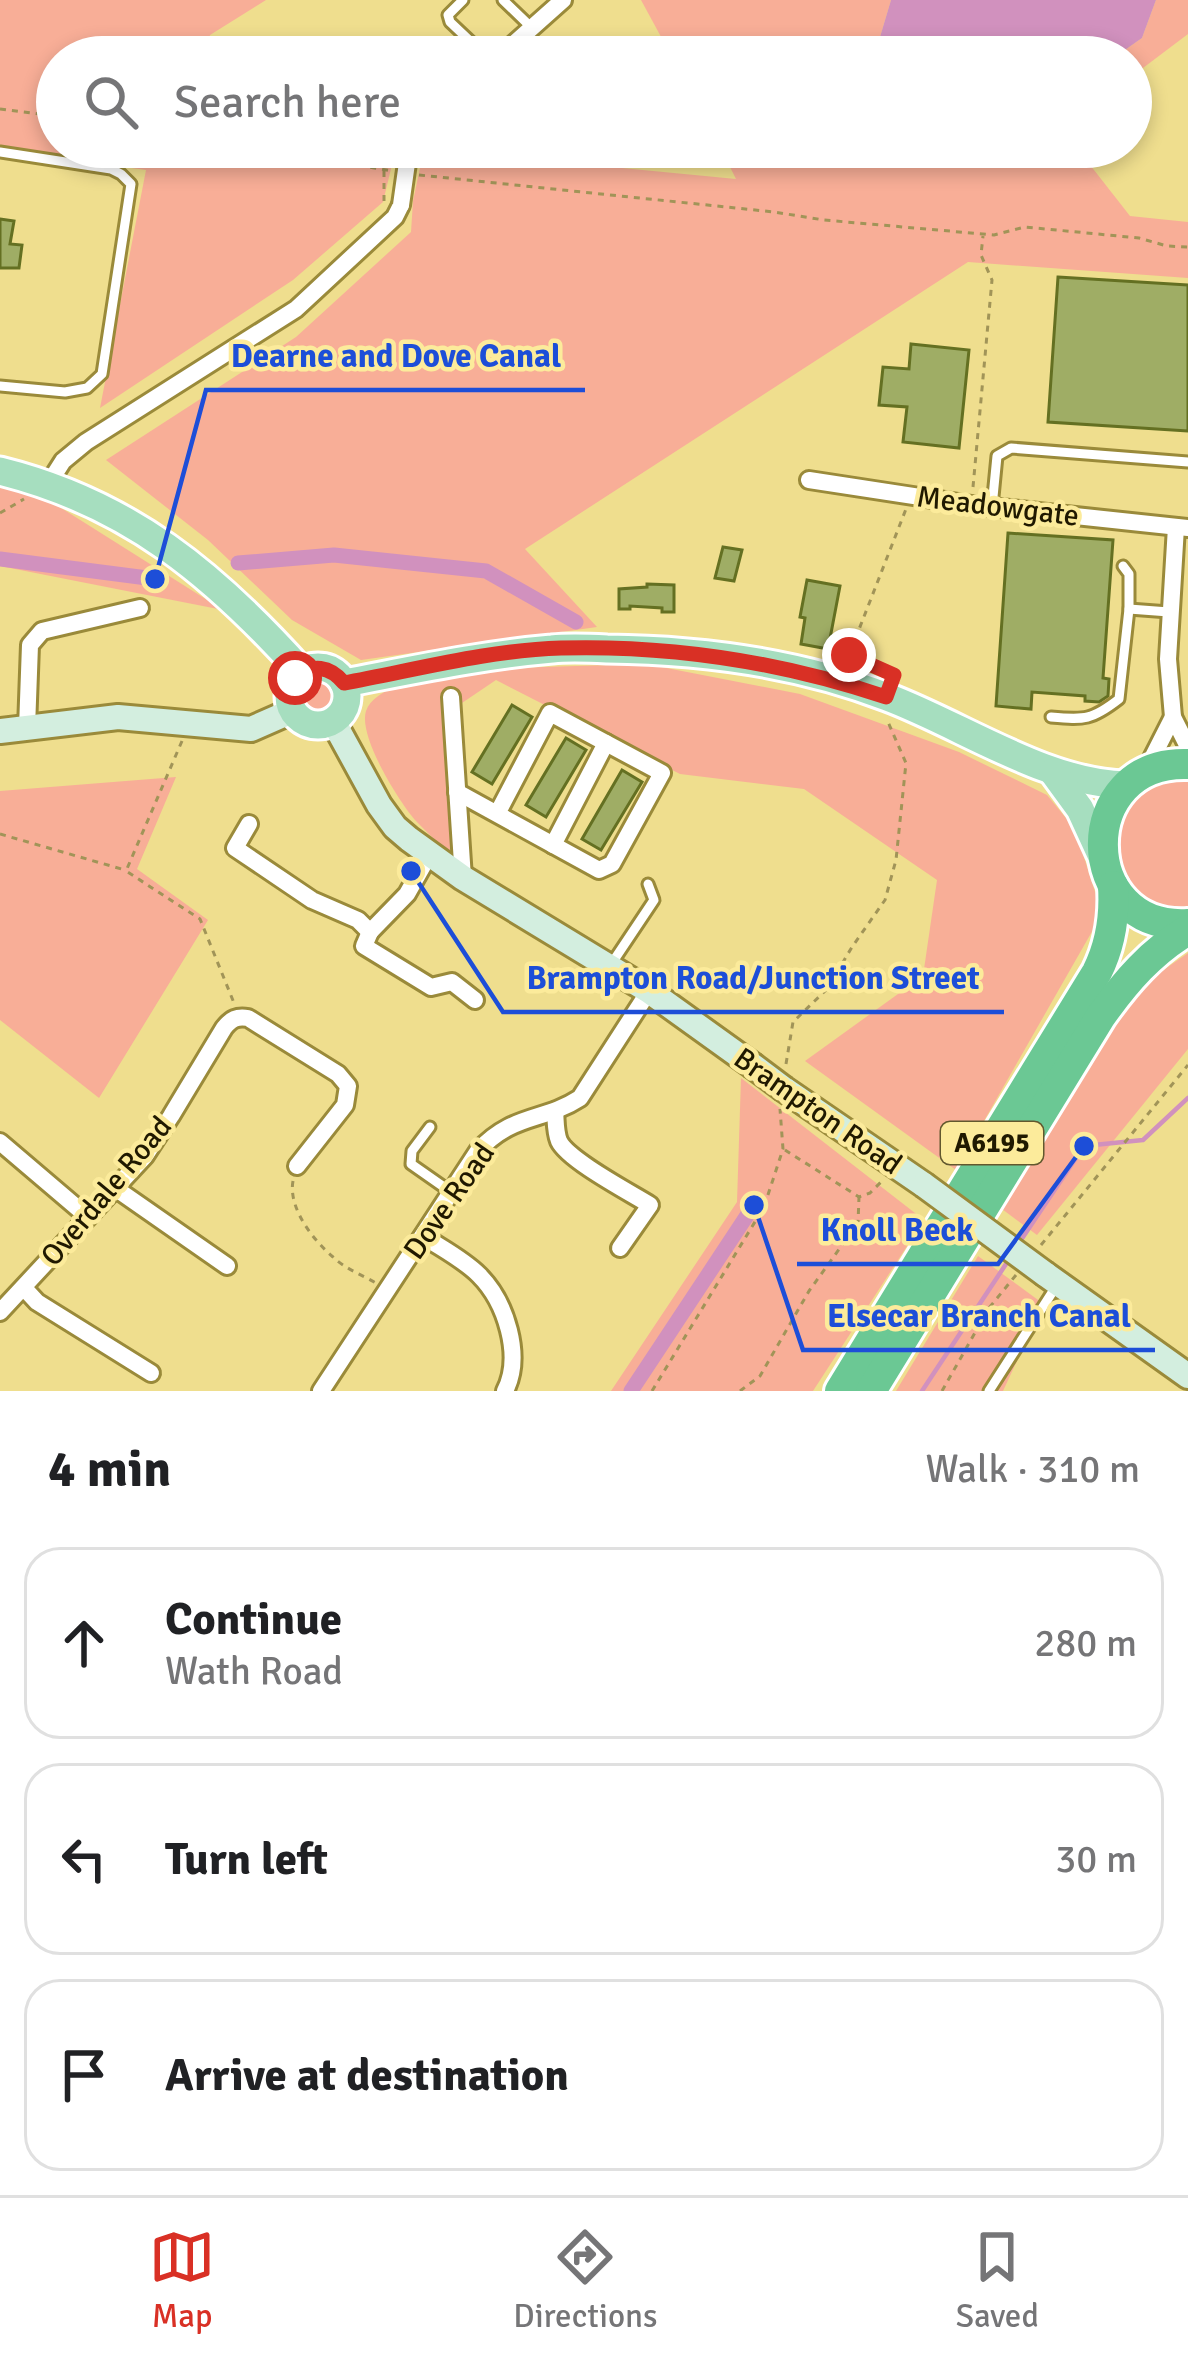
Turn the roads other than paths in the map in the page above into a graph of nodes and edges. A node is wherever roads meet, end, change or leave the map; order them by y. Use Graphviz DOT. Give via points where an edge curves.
graph roads {
  1 [pos="463,0"];
  2 [pos="503,0"];
  3 [pos="563,0"];
  4 [pos="531,27"];
  5 [pos="465,36"];
  6 [pos="522,36"];
  7 [pos="0,152"];
  8 [pos="36,158"];
  9 [pos="104,168"];
  10 [pos="407,168"];
  11 [pos="0,386"];
  12 [pos="1188,462"];
  13 [pos="0,471"];
  14 [pos="809,480"];
  15 [pos="49,483"];
  16 [pos="992,507"];
  17 [pos="1182,527"];
  18 [pos="1123,566"];
  19 [pos="140,608"];
  20 [pos="1129,609"];
  21 [pos="1169,611"];
  22 [pos="302,672"];
  23 [pos="344,683"];
  24 [pos="447,706"];
  25 [pos="292,711"];
  26 [pos="1173,717"];
  27 [pos="1052,718"];
  28 [pos="333,722"];
  29 [pos="27,728"];
  30 [pos="0,731"];
  31 [pos="606,743"];
  32 [pos="1188,747"];
  33 [pos="1188,764"];
  34 [pos="1053,772"];
  35 [pos="1136,779"];
  36 [pos="457,792"];
  37 [pos="496,814"];
  38 [pos="249,824"];
  39 [pos="553,845"];
  40 [pos="429,855"];
  41 [pos="1108,871"];
  42 [pos="463,878"];
  43 [pos="648,884"];
  44 [pos="1188,927"];
  45 [pos="370,932"];
  46 [pos="609,967"];
  47 [pos="649,991"];
  48 [pos="475,1000"];
  49 [pos="556,1111"];
  50 [pos="430,1127"];
  51 [pos="0,1142"];
  52 [pos="297,1166"];
  53 [pos="115,1188"];
  54 [pos="451,1192"];
  55 [pos="88,1217"];
  56 [pos="423,1236"];
  57 [pos="620,1248"];
  58 [pos="227,1266"];
  59 [pos="1052,1278"];
  60 [pos="24,1288"];
  61 [pos="0,1312"];
  62 [pos="151,1373"];
  63 [pos="1188,1376"];
  64 [pos="321,1391"];
  65 [pos="505,1391"];
  66 [pos="840,1391"];
  67 [pos="871,1391"];
  68 [pos="988,1391"];
  1 -- 5 [label="lane" via="448,16"];
  2 -- 4 [label="lane"];
  3 -- 4 [label="street"];
  4 -- 6 [label="street"];
  7 -- 8 [label="lane"];
  9 -- 11 [label="lane" via="131,184 102,374 87,388 65,392"];
  10 -- 15 [label="street, bridge" via="395,218 296,309 86,442"];
  12 -- 16 [label="lane" via="1011,448 998,456"];
  13 -- 15 [label="main road"];
  14 -- 16 [label="street, Meadowgate"];
  15 -- 22 [label="main road" via="165,544"];
  16 -- 17 [label="street, Meadowgate"];
  17 -- 21 [label="street"];
  18 -- 20 [label="lane"];
  19 -- 29 [label="street" via="42,631 30,645"];
  20 -- 21 [label="lane"];
  20 -- 27 [label="lane" via="1119,699 1085,720"];
  21 -- 26 [label="street"];
  22 -- 23 [label="main road" via="320,667"];
  22 -- 25 [label="main road" via="291,686"];
  23 -- 28 [label="main road" via="347,700"];
  23 -- 34 [label="main road" via="558,648 735,658 886,697"];
  24 -- 36 [label="street"];
  25 -- 28 [label="main road" via="315,726"];
  25 -- 29 [label="main road" via="251,729 118,717"];
  26 -- 32 [label="street"];
  26 -- 35 [label="street"];
  28 -- 40 [label="main road, Brampton Road" via="395,827"];
  29 -- 30 [label="main road"];
  31 -- 37 [label="street" via="550,713"];
  31 -- 39 [label="street"];
  31 -- 39 [label="street" via="662,773 612,864 599,870"];
  33 -- 35 [label="highway"];
  34 -- 35 [label="main road" via="1110,785"];
  34 -- 41 [label="main road"];
  35 -- 41 [label="highway, A6195" via="1106,818"];
  36 -- 37 [label="street"];
  36 -- 42 [label="street"];
  37 -- 39 [label="street"];
  38 -- 45 [label="street" via="235,848"];
  40 -- 42 [label="main road, Brampton Road"];
  40 -- 45 [label="street" via="407,894"];
  41 -- 44 [label="highway, A6195" via="1142,914"];
  41 -- 66 [label="highway, A6195" via="1113,928 1097,972"];
  42 -- 46 [label="main road, Brampton Road"];
  43 -- 46 [label="lane" via="654,900"];
  44 -- 67 [label="highway, A6195" via="1124,983"];
  45 -- 48 [label="street" via="364,946 431,987 452,982"];
  46 -- 47 [label="main road, Brampton Road"];
  47 -- 49 [label="street, Dove Road" via="580,1098"];
  47 -- 59 [label="main road, Brampton Road, bridge" via="782,1095"];
  49 -- 54 [label="street, Dove Road" via="490,1137"];
  49 -- 57 [label="street" via="563,1148 650,1204"];
  50 -- 54 [label="lane" via="412,1164"];
  51 -- 55 [label="street"];
  52 -- 53 [label="street, Overdale Road" via="345,1105 347,1086 239,1016"];
  53 -- 55 [label="street, Overdale Road"];
  53 -- 58 [label="street"];
  54 -- 56 [label="street, Dove Road"];
  55 -- 60 [label="street, Overdale Road"];
  56 -- 64 [label="street, Dove Road"];
  56 -- 65 [label="street" via="476,1271 497,1301 511,1340"];
  59 -- 63 [label="main road, Brampton Road"];
  59 -- 68 [label="lane"];
  60 -- 61 [label="street, Overdale Road"];
  60 -- 62 [label="street"];
}
